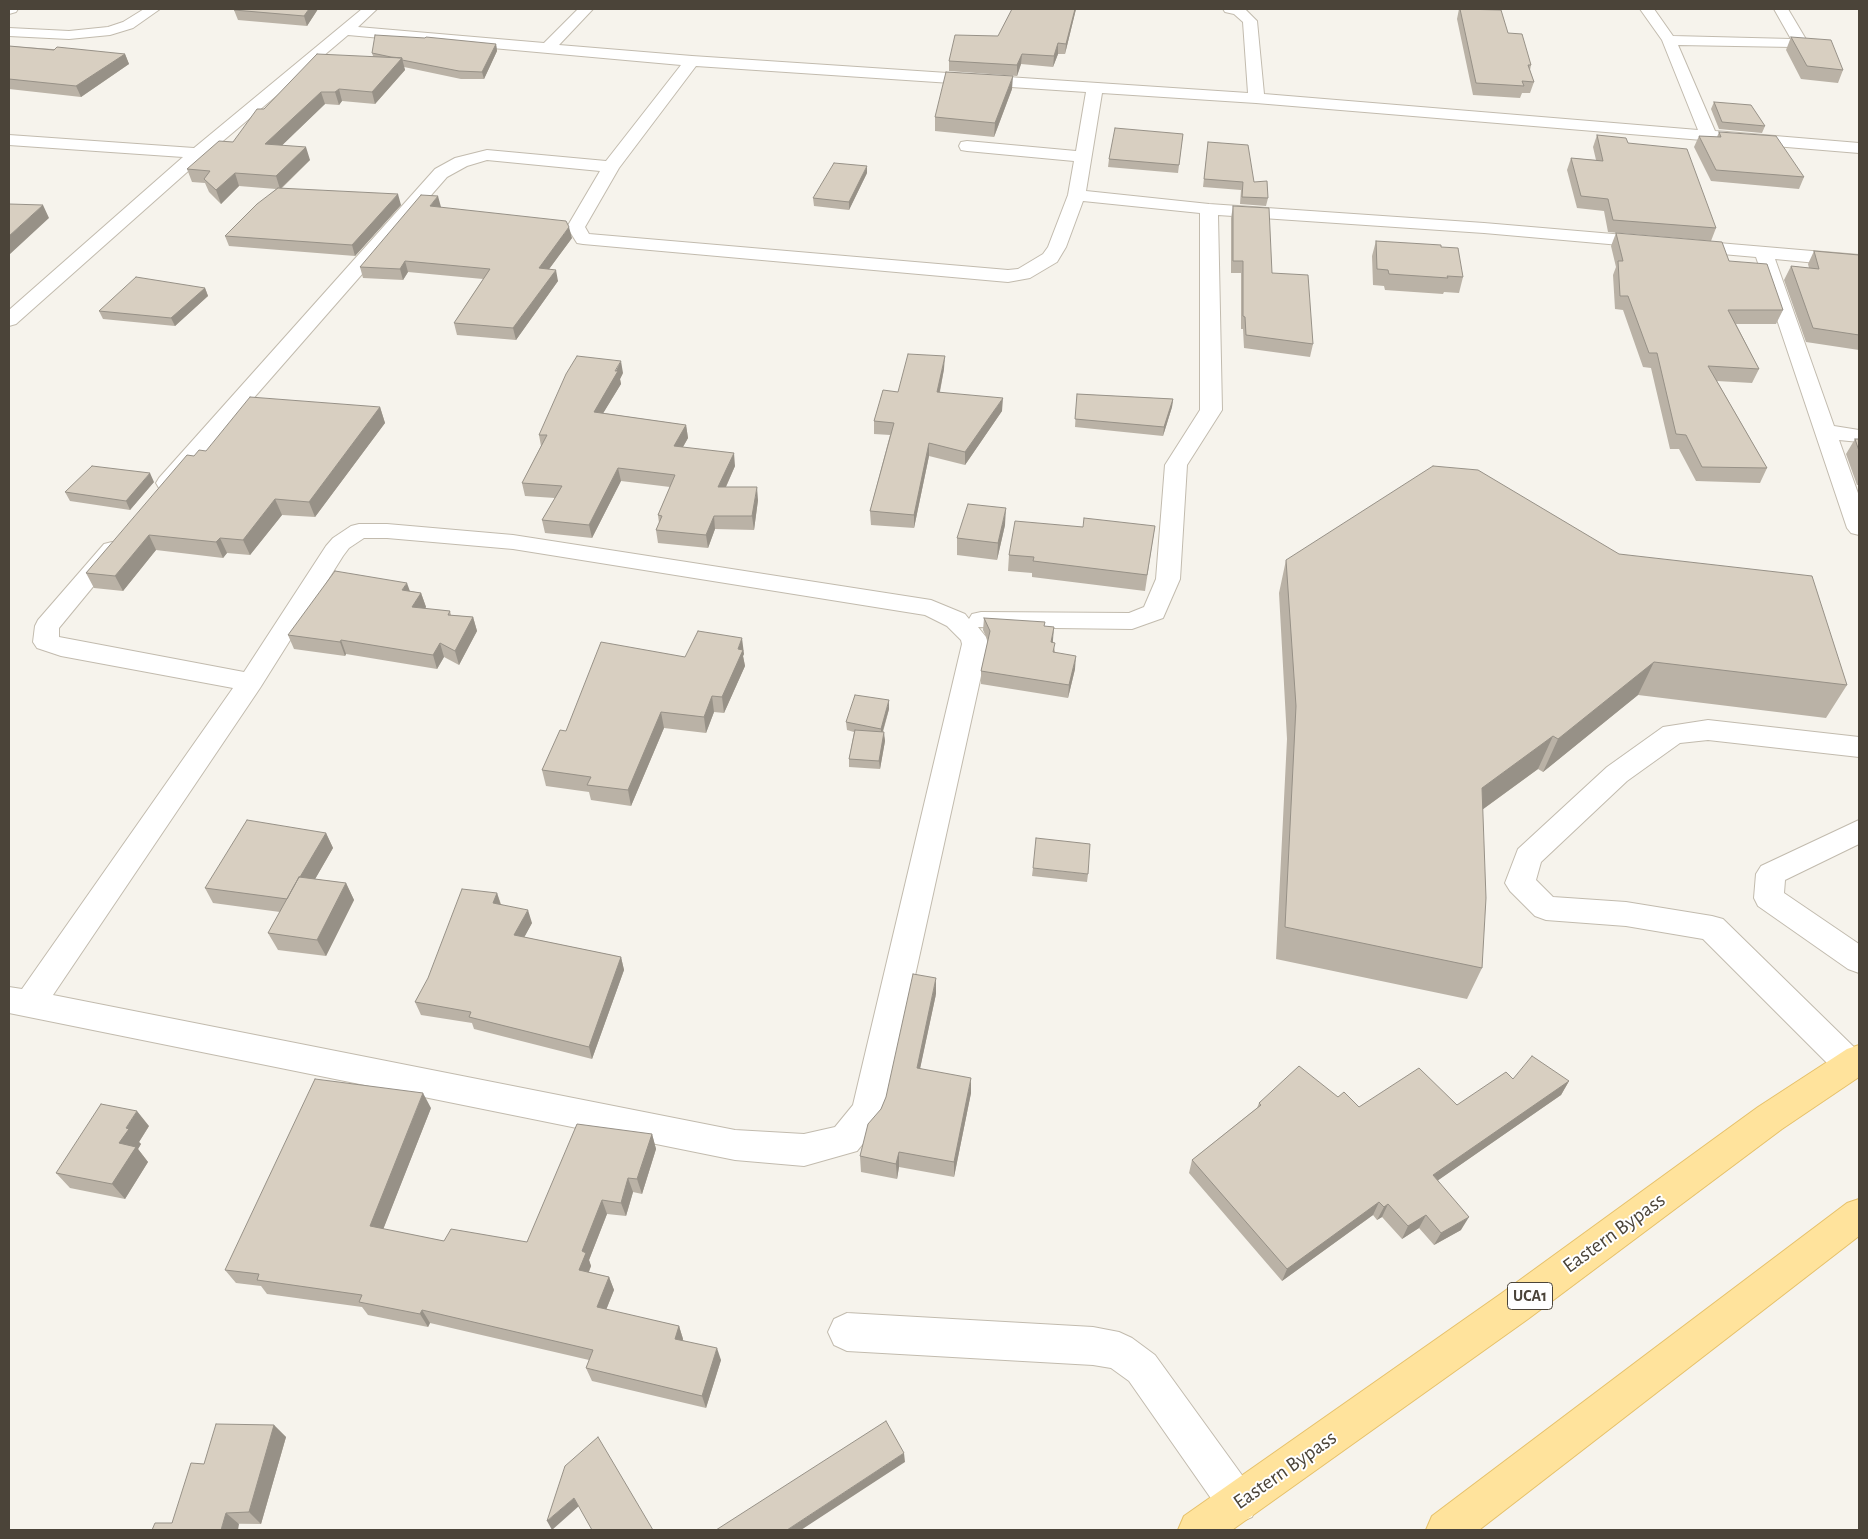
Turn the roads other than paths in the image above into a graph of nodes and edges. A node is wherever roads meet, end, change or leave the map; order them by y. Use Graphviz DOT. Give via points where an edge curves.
graph roads {
  1 [pos="153,9"];
  2 [pos="370,9"];
  3 [pos="586,9"];
  4 [pos="1230,9"];
  5 [pos="1647,9"];
  6 [pos="1781,9"];
  7 [pos="345,30"];
  8 [pos="9,32"];
  9 [pos="1668,40"];
  10 [pos="548,48"];
  11 [pos="692,61"];
  12 [pos="1095,88"];
  13 [pos="1256,98"];
  14 [pos="1708,135"];
  15 [pos="9,140"];
  16 [pos="967,146"];
  17 [pos="1859,148"];
  18 [pos="198,152"];
  19 [pos="1083,157"];
  20 [pos="611,166"];
  21 [pos="1077,194"];
  22 [pos="1209,209"];
  23 [pos="1764,254"];
  24 [pos="1859,261"];
  25 [pos="9,320"];
  26 [pos="1826,431"];
  27 [pos="1859,436"];
  28 [pos="152,501"];
  29 [pos="1859,528"];
  30 [pos="127,530"];
  31 [pos="956,620"];
  32 [pos="251,682"];
  33 [pos="1859,747"];
  34 [pos="1859,831"];
  35 [pos="1859,960"];
  36 [pos="19,1001"];
  37 [pos="1855,1061"];
  38 [pos="1859,1215"];
  39 [pos="847,1332"];
  40 [pos="1238,1503"];
  41 [pos="1198,1530"];
  42 [pos="1446,1530"];
  1 -- 8 [label="street" via="128,24 110,30 69,35"];
  2 -- 7 [label="street"];
  3 -- 10 [label="street"];
  4 -- 13 [label="street" via="1239,11 1250,21"];
  5 -- 9 [label="street"];
  6 -- 9 [label="street" via="1800,41"];
  7 -- 10 [label="street"];
  7 -- 18 [label="street"];
  9 -- 14 [label="street"];
  10 -- 11 [label="street"];
  11 -- 12 [label="street"];
  11 -- 20 [label="street"];
  12 -- 13 [label="street"];
  12 -- 19 [label="street"];
  13 -- 14 [label="street"];
  14 -- 17 [label="street"];
  15 -- 18 [label="street"];
  16 -- 19 [label="street"];
  18 -- 25 [label="street"];
  19 -- 21 [label="street"];
  20 -- 21 [label="street" via="576,227 583,239 1008,276 1023,274 1050,258"];
  20 -- 28 [label="street" via="487,155 460,162 441,173"];
  21 -- 22 [label="street"];
  22 -- 23 [label="street" via="1484,228"];
  22 -- 31 [label="street" via="1211,410 1176,465 1168,579 1154,612 1132,621"];
  23 -- 24 [label="street"];
  23 -- 26 [label="street"];
  26 -- 27 [label="street"];
  26 -- 29 [label="street"];
  30 -- 32 [label="street" via="47,626 46,642"];
  31 -- 32 [label="street" via="931,608 513,542 359,531 334,551"];
  31 -- 36 [label="street" via="976,644 868,1112 845,1140 804,1150 735,1145"];
  32 -- 36 [label="street"];
  33 -- 37 [label="street" via="1708,730 1672,734 1617,774 1528,857 1520,883 1546,908 1626,914 1712,928"];
  34 -- 35 [label="street" via="1771,874 1769,898"];
  37 -- 40 [label="main road, Eastern Bypass / UCA1" via="1770,1118 1515,1306"];
  38 -- 42 [label="main road"];
  39 -- 40 [label="street" via="1093,1346 1119,1351 1142,1368"];
  40 -- 41 [label="main road, Eastern Bypass / UCA1"];
}
